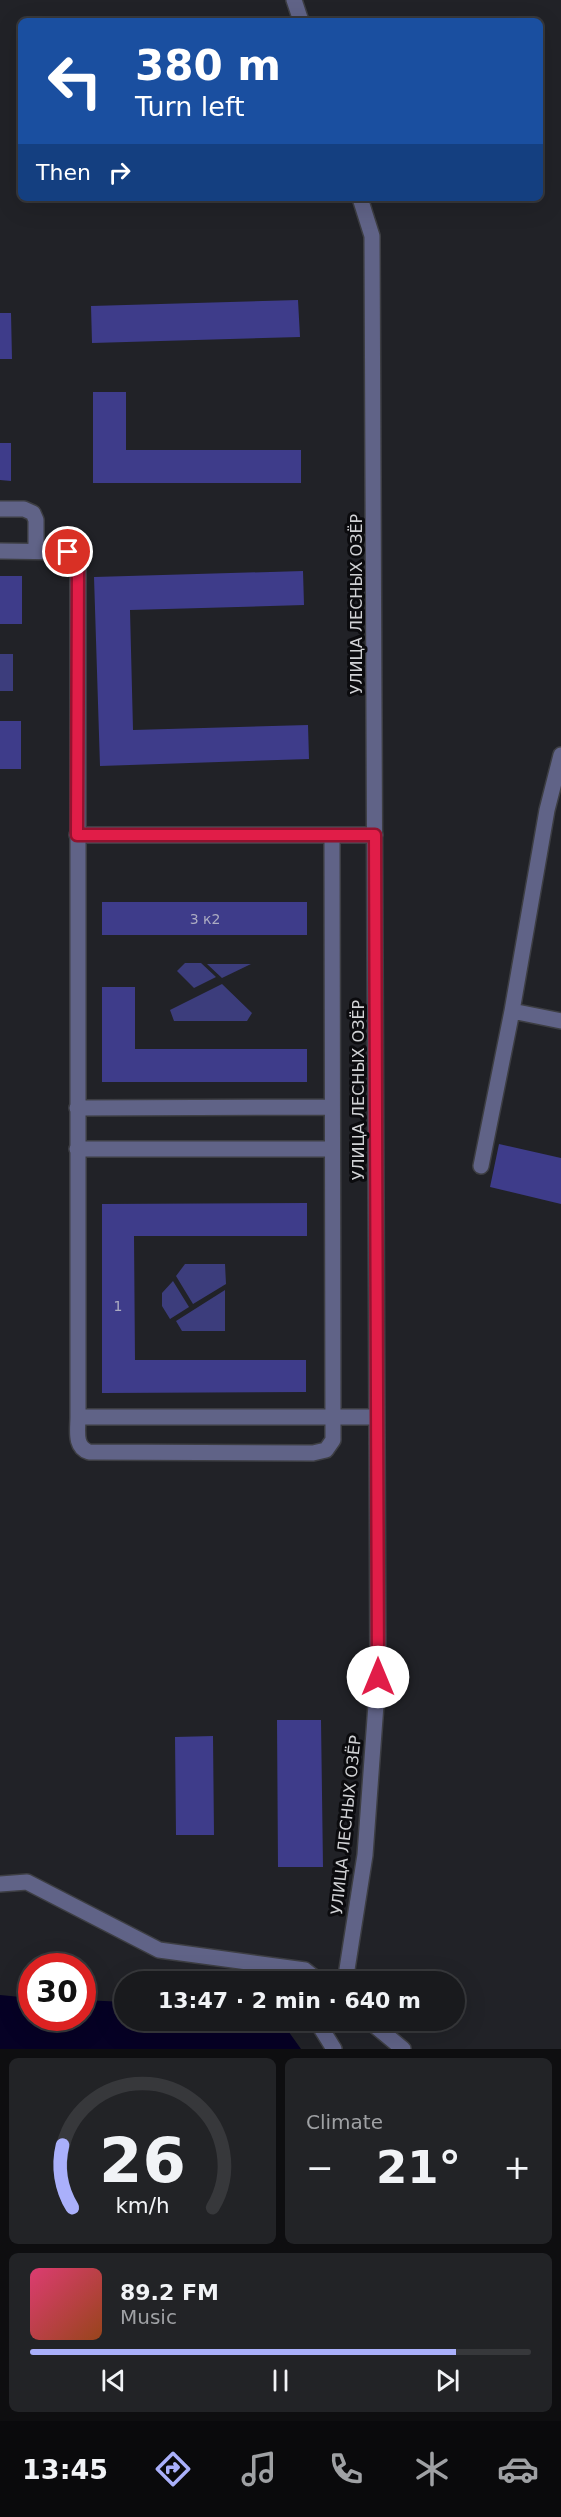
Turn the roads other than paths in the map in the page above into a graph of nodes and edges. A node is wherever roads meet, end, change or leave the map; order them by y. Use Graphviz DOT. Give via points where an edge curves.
graph roads {
  1 [pos="294,0"];
  2 [pos="300,18"];
  3 [pos="361,201"];
  4 [pos="0,509"];
  5 [pos="0,551"];
  6 [pos="36,551"];
  7 [pos="561,754"];
  8 [pos="77,835"];
  9 [pos="332,835"];
  10 [pos="375,835"];
  11 [pos="512,1011"];
  12 [pos="561,1021"];
  13 [pos="332,1107"];
  14 [pos="77,1108"];
  15 [pos="77,1149"];
  16 [pos="332,1149"];
  17 [pos="481,1166"];
  18 [pos="78,1417"];
  19 [pos="333,1417"];
  20 [pos="377,1417"];
  21 [pos="0,1884"];
  22 [pos="285,1967"];
  23 [pos="287,1971"];
  24 [pos="306,1971"];
  25 [pos="347,1971"];
  26 [pos="323,2031"];
  27 [pos="381,2031"];
  28 [pos="334,2049"];
  29 [pos="403,2049"];
  1 -- 2 [label="street"];
  3 -- 10 [label="street, УЛИЦА ЛЕСНЫХ ОЗЁР" via="372,236"];
  4 -- 6 [label="street" via="33,513"];
  5 -- 6 [label="street"];
  6 -- 8 [label="street" via="74,554 78,565"];
  7 -- 11 [label="street" via="547,810"];
  8 -- 9 [label="street"];
  8 -- 14 [label="street"];
  9 -- 10 [label="street"];
  9 -- 13 [label="street"];
  10 -- 20 [label="street, УЛИЦА ЛЕСНЫХ ОЗЁР"];
  11 -- 12 [label="street"];
  11 -- 17 [label="street"];
  13 -- 14 [label="street"];
  13 -- 16 [label="street"];
  14 -- 15 [label="street"];
  15 -- 16 [label="street"];
  15 -- 18 [label="street"];
  16 -- 19 [label="street"];
  18 -- 19 [label="street"];
  18 -- 19 [label="street" via="78,1443 89,1452 313,1453 330,1446"];
  19 -- 20 [label="street"];
  20 -- 25 [label="street, УЛИЦА ЛЕСНЫХ ОЗЁР" via="378,1677 364,1855"];
  21 -- 22 [label="street" via="27,1882 159,1950"];
  22 -- 23 [label="street"];
  22 -- 24 [label="street"];
  26 -- 28 [label="street"];
  27 -- 29 [label="street"];
}
